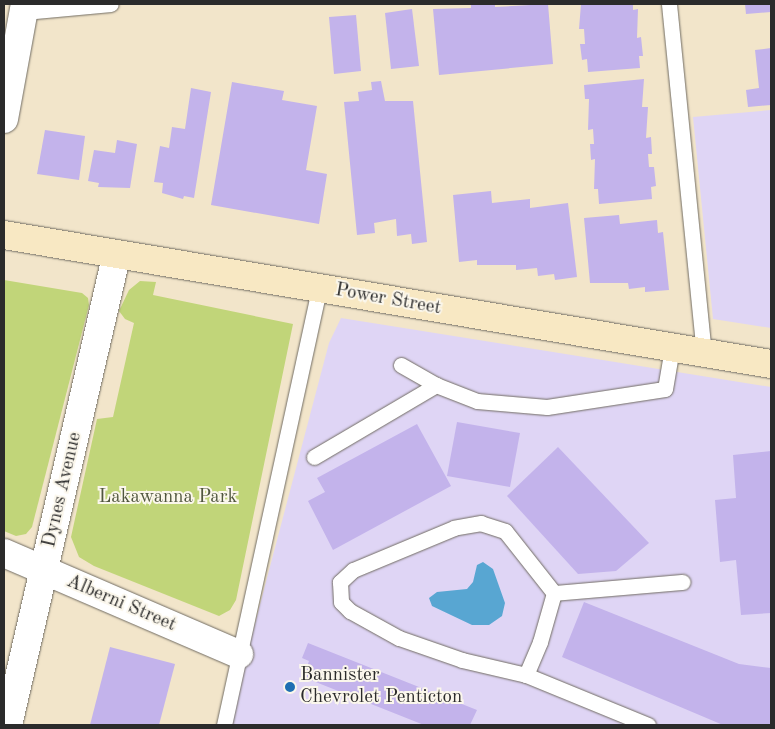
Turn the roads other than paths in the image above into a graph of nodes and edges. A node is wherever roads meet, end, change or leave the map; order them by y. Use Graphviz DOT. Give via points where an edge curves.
graph roads {
  1 [pos="111,4"];
  2 [pos="670,4"];
  3 [pos="24,8"];
  4 [pos="4,119"];
  5 [pos="4,235"];
  6 [pos="117,254"];
  7 [pos="319,288"];
  8 [pos="672,348"];
  9 [pos="704,353"];
  10 [pos="771,364"];
  11 [pos="401,365"];
  12 [pos="436,384"];
  13 [pos="314,457"];
  14 [pos="4,553"];
  15 [pos="44,570"];
  16 [pos="683,582"];
  17 [pos="554,593"];
  18 [pos="239,654"];
  19 [pos="526,675"];
  20 [pos="8,725"];
  21 [pos="224,725"];
  22 [pos="648,725"];
  1 -- 3 [label="lane"];
  2 -- 9 [label="lane"];
  3 -- 4 [label="street"];
  5 -- 6 [label="street, Power Street"];
  6 -- 7 [label="street, Power Street"];
  6 -- 15 [label="street, Dynes Avenue"];
  7 -- 8 [label="street, Power Street"];
  7 -- 18 [label="lane"];
  8 -- 9 [label="street, Power Street"];
  8 -- 12 [label="lane" via="665,389 547,408 476,401"];
  9 -- 10 [label="street, Power Street"];
  11 -- 12 [label="lane"];
  12 -- 13 [label="lane"];
  14 -- 15 [label="street, Alberni Street"];
  15 -- 18 [label="street, Alberni Street"];
  15 -- 20 [label="street, Dynes Avenue"];
  16 -- 17 [label="lane"];
  17 -- 19 [label="lane" via="540,642"];
  17 -- 19 [label="lane" via="505,531 480,523 454,528 371,562 353,570 340,582 341,602 350,611 399,638 462,660"];
  18 -- 21 [label="lane"];
  19 -- 22 [label="lane"];
}
